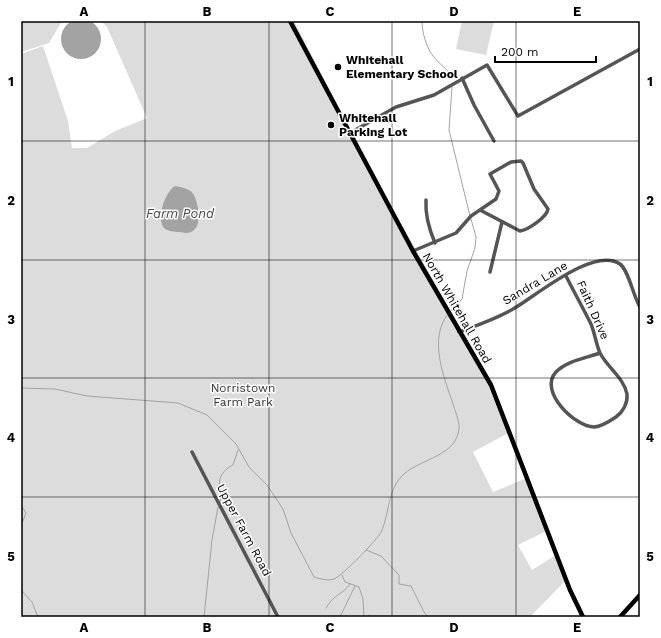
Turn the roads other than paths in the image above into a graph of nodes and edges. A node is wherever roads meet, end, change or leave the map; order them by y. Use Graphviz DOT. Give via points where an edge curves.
graph roads {
  1 [pos="290,21"];
  2 [pos="640,49"];
  3 [pos="462,78"];
  4 [pos="350,133"];
  5 [pos="494,142"];
  6 [pos="426,200"];
  7 [pos="480,210"];
  8 [pos="502,222"];
  9 [pos="435,243"];
  10 [pos="412,251"];
  11 [pos="490,272"];
  12 [pos="566,276"];
  13 [pos="640,307"];
  14 [pos="459,332"];
  15 [pos="600,353"];
  16 [pos="192,452"];
  17 [pos="640,595"];
  18 [pos="278,617"];
  19 [pos="583,617"];
  20 [pos="620,617"];
  1 -- 4 [label="main road, North Whitehall Road"];
  2 -- 3 [label="street" via="518,116 487,65"];
  3 -- 4 [label="street" via="434,94 390,110"];
  3 -- 5 [label="street"];
  4 -- 10 [label="main road, North Whitehall Road"];
  6 -- 9 [label="street" via="425,211"];
  7 -- 8 [label="street"];
  7 -- 8 [label="street" via="499,195 490,174 511,162 521,161 548,212 524,231"];
  7 -- 9 [label="street" via="451,237"];
  8 -- 11 [label="street"];
  9 -- 10 [label="street"];
  10 -- 14 [label="main road, North Whitehall Road"];
  12 -- 13 [label="street, Sandra Lane" via="597,260 616,261 624,268"];
  12 -- 14 [label="street, Sandra Lane" via="552,281 498,317"];
  12 -- 15 [label="street, Faith Drive" via="590,324"];
  14 -- 19 [label="main road, North Whitehall Road" via="491,386 570,590"];
  15 -- 15 [label="street, Faith Drive" via="623,385 627,399 624,409 618,416 599,427 590,427 576,422 554,398 550,385 553,375 564,366"];
  16 -- 18 [label="street, Upper Farm Road"];
  17 -- 20 [label="main road"];
}
